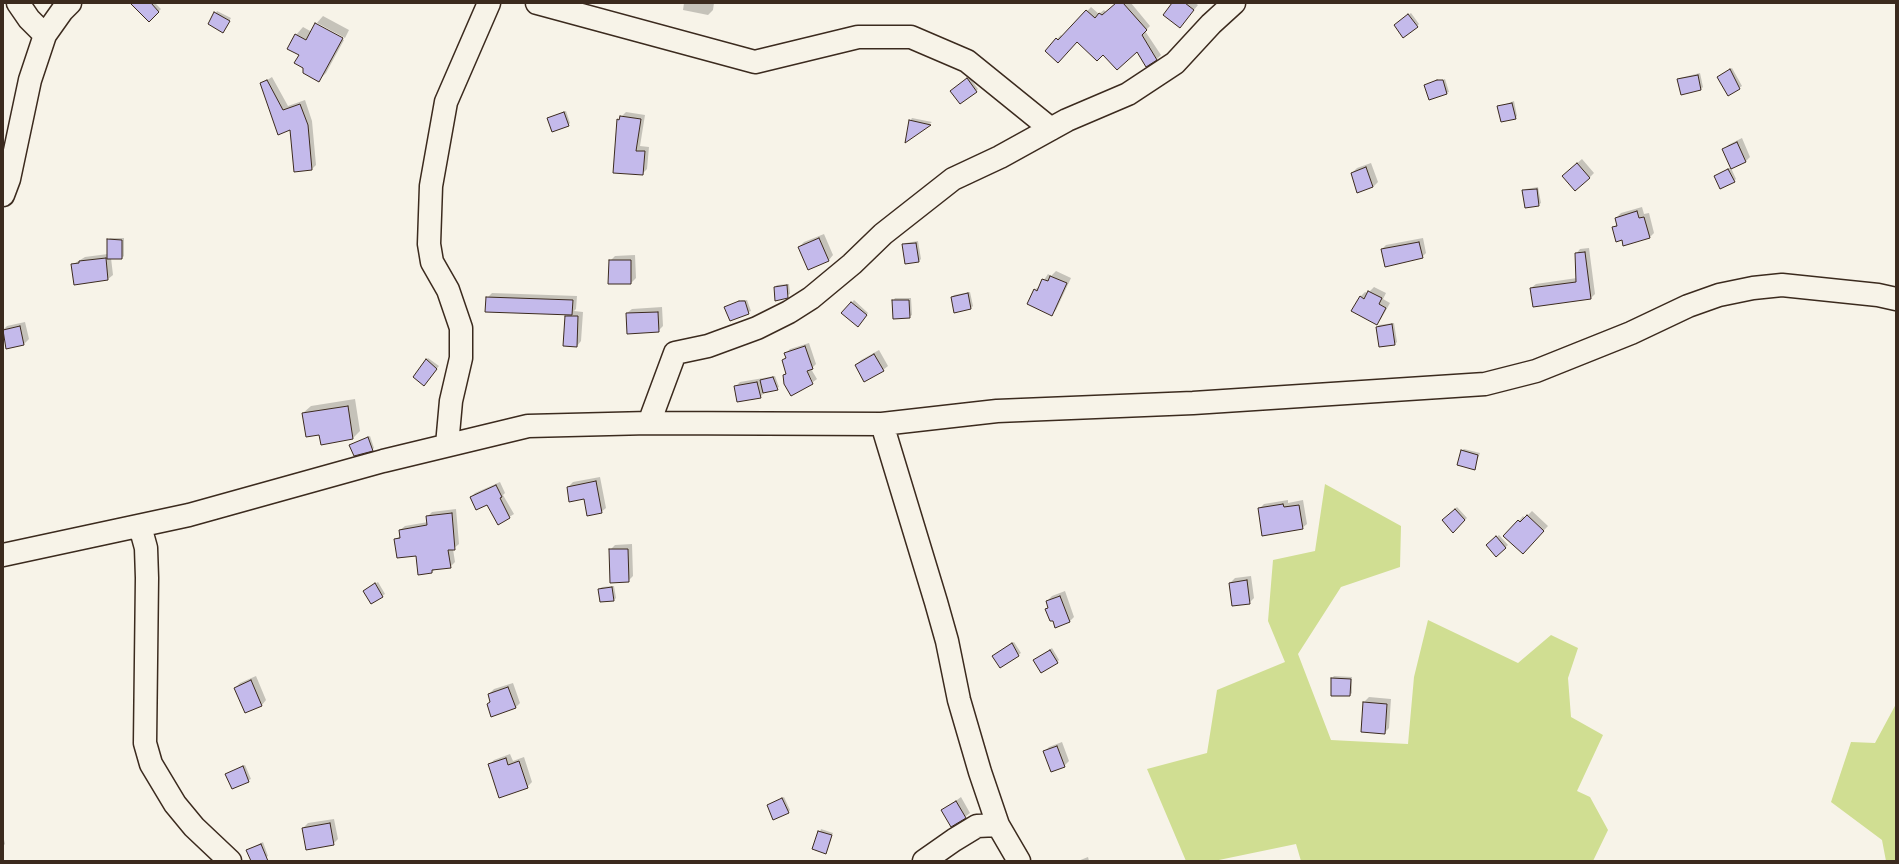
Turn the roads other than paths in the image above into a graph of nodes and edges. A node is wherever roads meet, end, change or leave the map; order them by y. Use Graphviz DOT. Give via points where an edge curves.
graph roads {
  1 [pos="18,3"];
  2 [pos="70,3"];
  3 [pos="489,3"];
  4 [pos="537,3"];
  5 [pos="1234,3"];
  6 [pos="45,35"];
  7 [pos="1051,129"];
  8 [pos="3,194"];
  9 [pos="1896,299"];
  10 [pos="649,423"];
  11 [pos="882,424"];
  12 [pos="447,445"];
  13 [pos="140,526"];
  14 [pos="3,555"];
  15 [pos="998,825"];
  16 [pos="230,861"];
  17 [pos="924,861"];
  18 [pos="1019,861"];
  1 -- 6 [label="street"];
  2 -- 6 [label="street"];
  3 -- 12 [label="street" via="446,102 431,186 429,244 432,262 448,290 461,328 461,358 451,401"];
  4 -- 7 [label="street" via="755,62 858,37 911,37 967,61"];
  5 -- 7 [label="street" via="1175,62 1128,94"];
  6 -- 8 [label="street" via="30,80 9,178"];
  7 -- 10 [label="street" via="953,179 883,234 811,298 789,312 757,328 708,346 675,353"];
  9 -- 11 [label="street" via="1782,285 1719,295 1536,371 1485,384 1193,403 998,411"];
  10 -- 11 [label="street"];
  10 -- 12 [label="street" via="528,426"];
  11 -- 15 [label="street" via="947,641 971,743"];
  12 -- 13 [label="street"];
  13 -- 14 [label="street"];
  13 -- 16 [label="street" via="146,548 147,578 145,743 151,764 175,804 194,827"];
  15 -- 17 [label="street" via="978,826"];
  15 -- 18 [label="street"];
}
